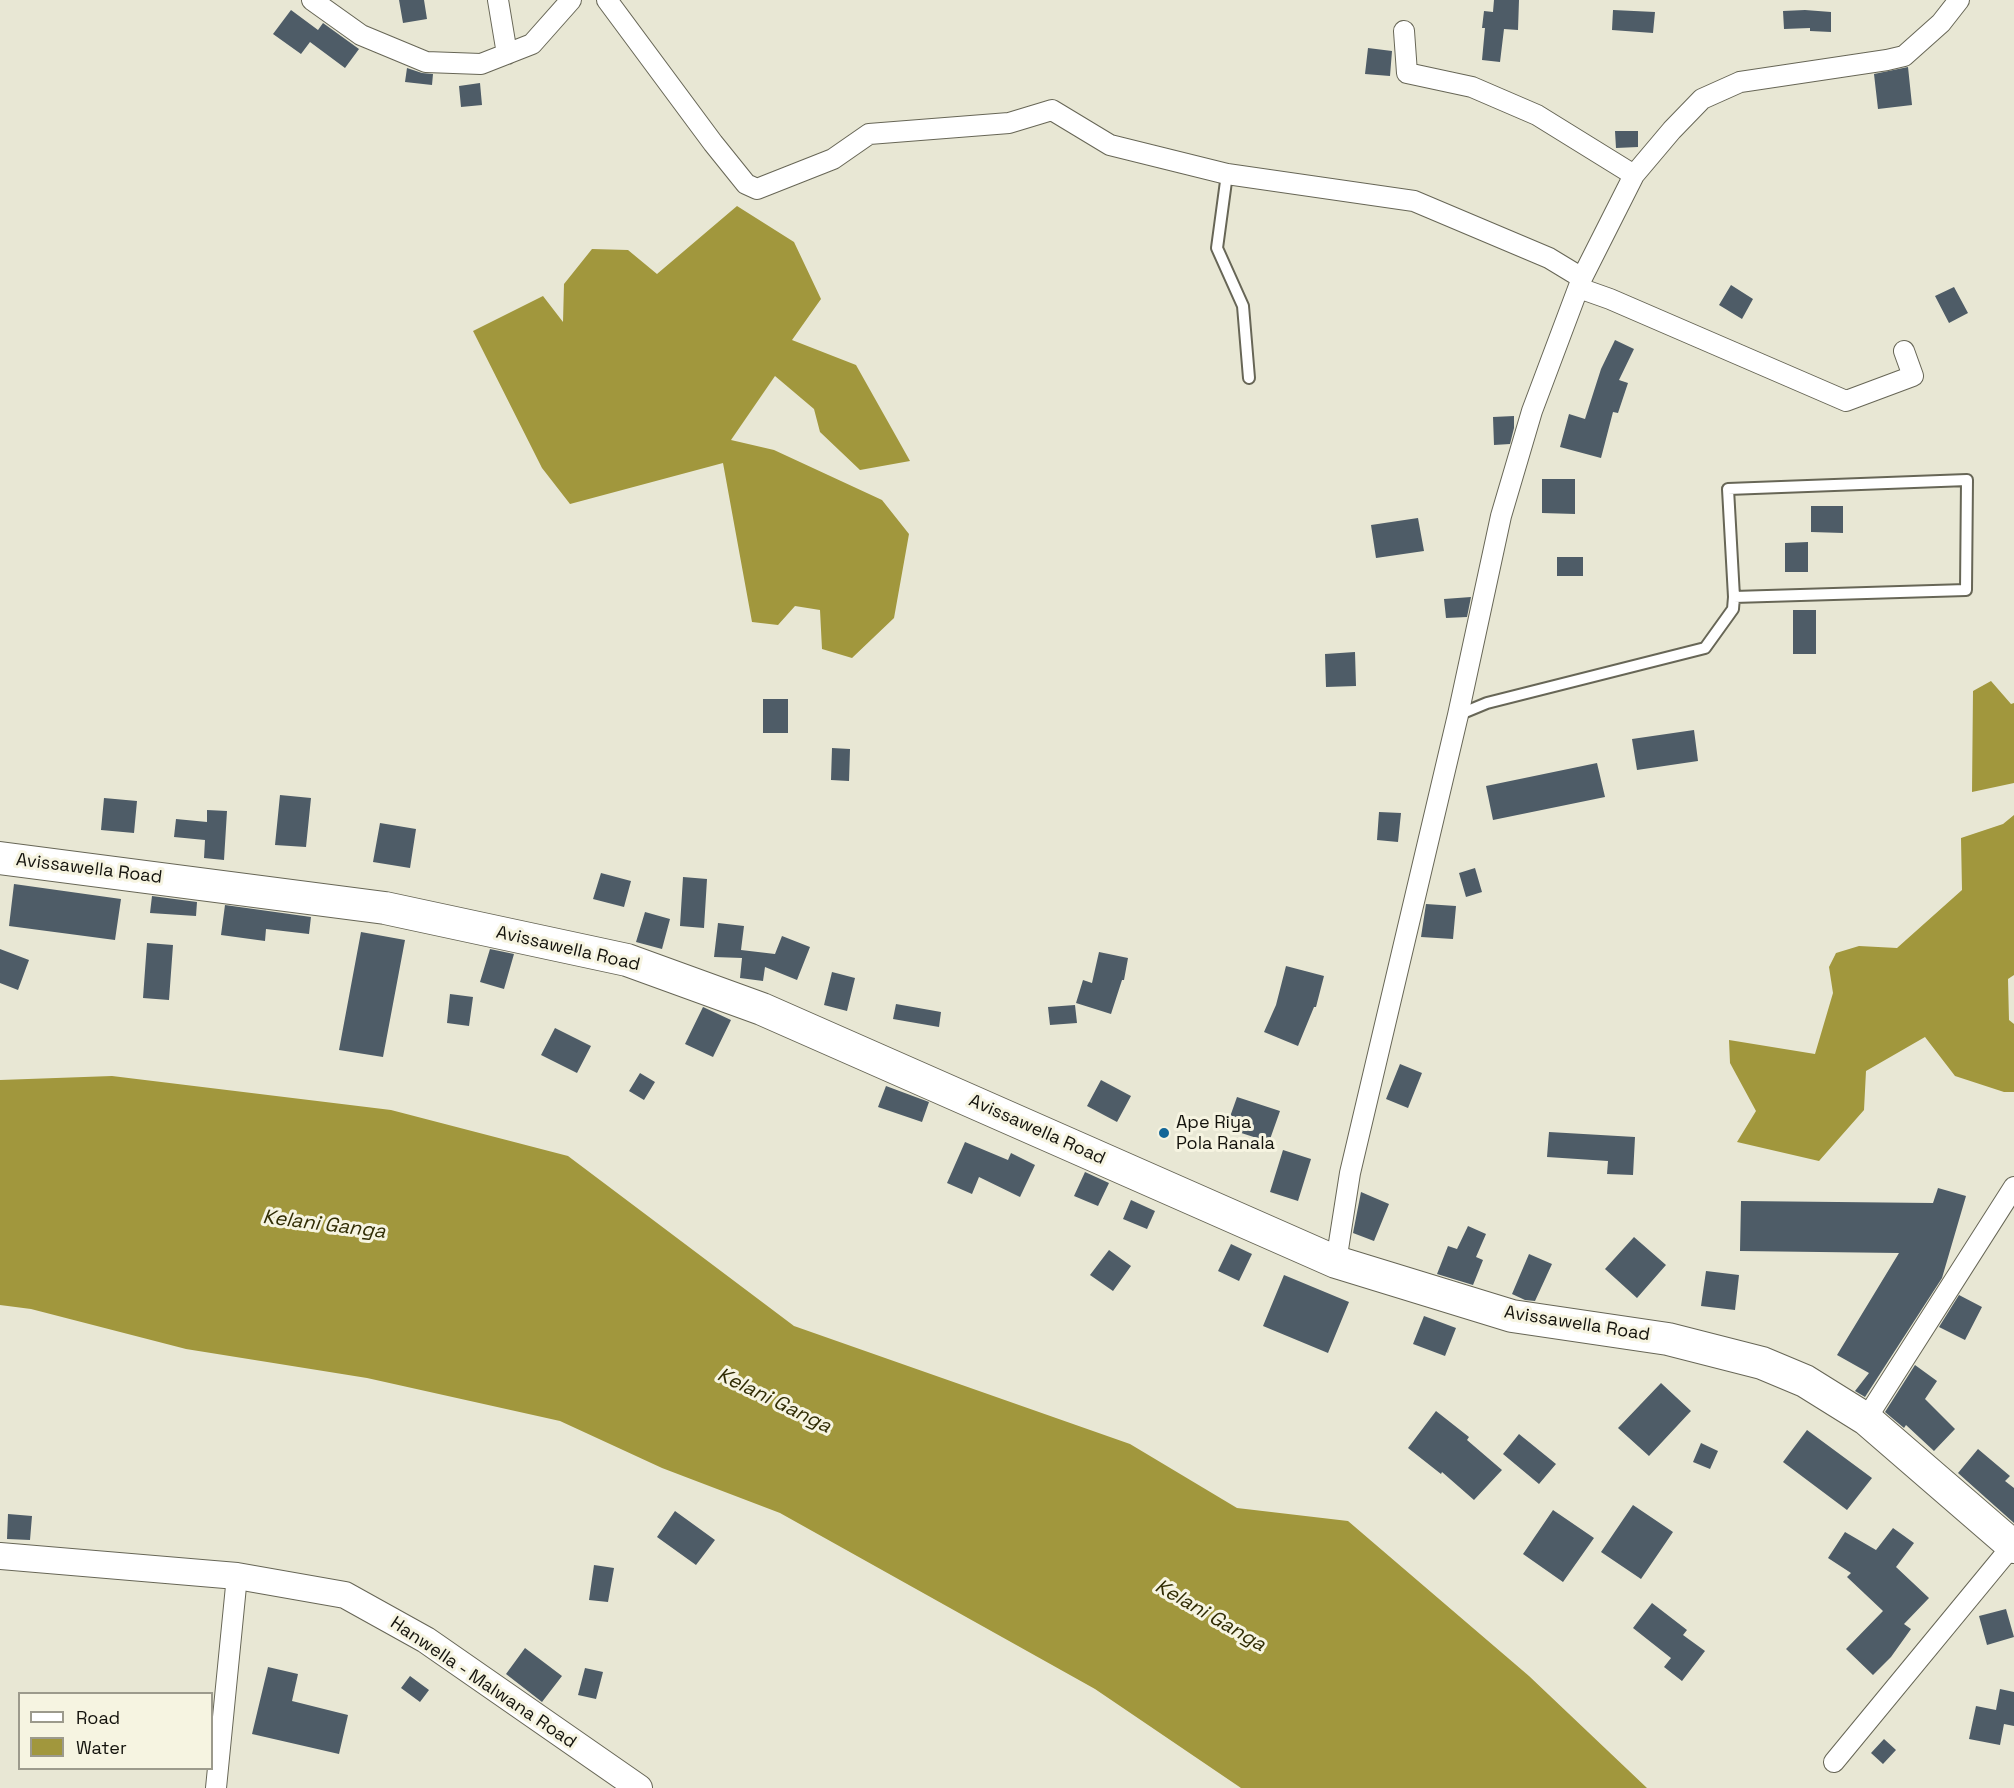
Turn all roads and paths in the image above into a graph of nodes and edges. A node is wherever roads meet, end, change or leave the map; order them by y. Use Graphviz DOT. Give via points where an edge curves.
graph roads {
  1 [pos="312,0"];
  2 [pos="498,0"];
  3 [pos="571,0"];
  4 [pos="607,0"];
  5 [pos="1959,0"];
  6 [pos="1404,31"];
  7 [pos="507,54"];
  8 [pos="1227,174"];
  9 [pos="1634,175"];
  10 [pos="1581,283"];
  11 [pos="1904,351"];
  12 [pos="1249,378"];
  13 [pos="1734,597"];
  14 [pos="1458,714"];
  15 [pos="0,858"];
  16 [pos="2014,1187"];
  17 [pos="1336,1262"];
  18 [pos="1866,1419"];
  19 [pos="2013,1547"];
  20 [pos="0,1556"];
  21 [pos="237,1576"];
  22 [pos="1834,1762"];
  23 [pos="216,1788"];
  24 [pos="639,1788"];
  1 -- 7 [label="street" via="361,35 426,62 481,64"];
  2 -- 7 [label="street"];
  3 -- 7 [label="street" via="532,44"];
  4 -- 8 [label="street" via="713,144 746,184 757,189 833,159 869,134 1009,123 1052,110 1110,145"];
  5 -- 9 [label="street" via="1941,23 1904,56 1740,82 1702,99"];
  6 -- 9 [label="street" via="1407,73 1472,87 1537,115"];
  8 -- 10 [label="street" via="1414,201 1549,258"];
  8 -- 12 [label="lane" via="1217,248 1243,306"];
  9 -- 10 [label="street"];
  10 -- 11 [label="street" via="1846,401 1913,376"];
  10 -- 14 [label="street" via="1532,411 1502,516"];
  13 -- 13 [label="lane" via="1966,590 1967,480 1728,489"];
  13 -- 14 [label="lane" via="1733,609 1705,648 1487,703"];
  14 -- 17 [label="street" via="1350,1173"];
  15 -- 17 [label="main road, Avissawella Road" via="385,908 627,960 762,1009"];
  16 -- 18 [label="street"];
  17 -- 18 [label="main road, Avissawella Road" via="1512,1316 1668,1339 1761,1363 1805,1381"];
  18 -- 19 [label="main road, Avissawella Road"];
  19 -- 22 [label="street"];
  20 -- 21 [label="street, Hanwella - Malwana Road"];
  21 -- 23 [label="street"];
  21 -- 24 [label="street, Hanwella - Malwana Road" via="345,1595 426,1640"];
}
